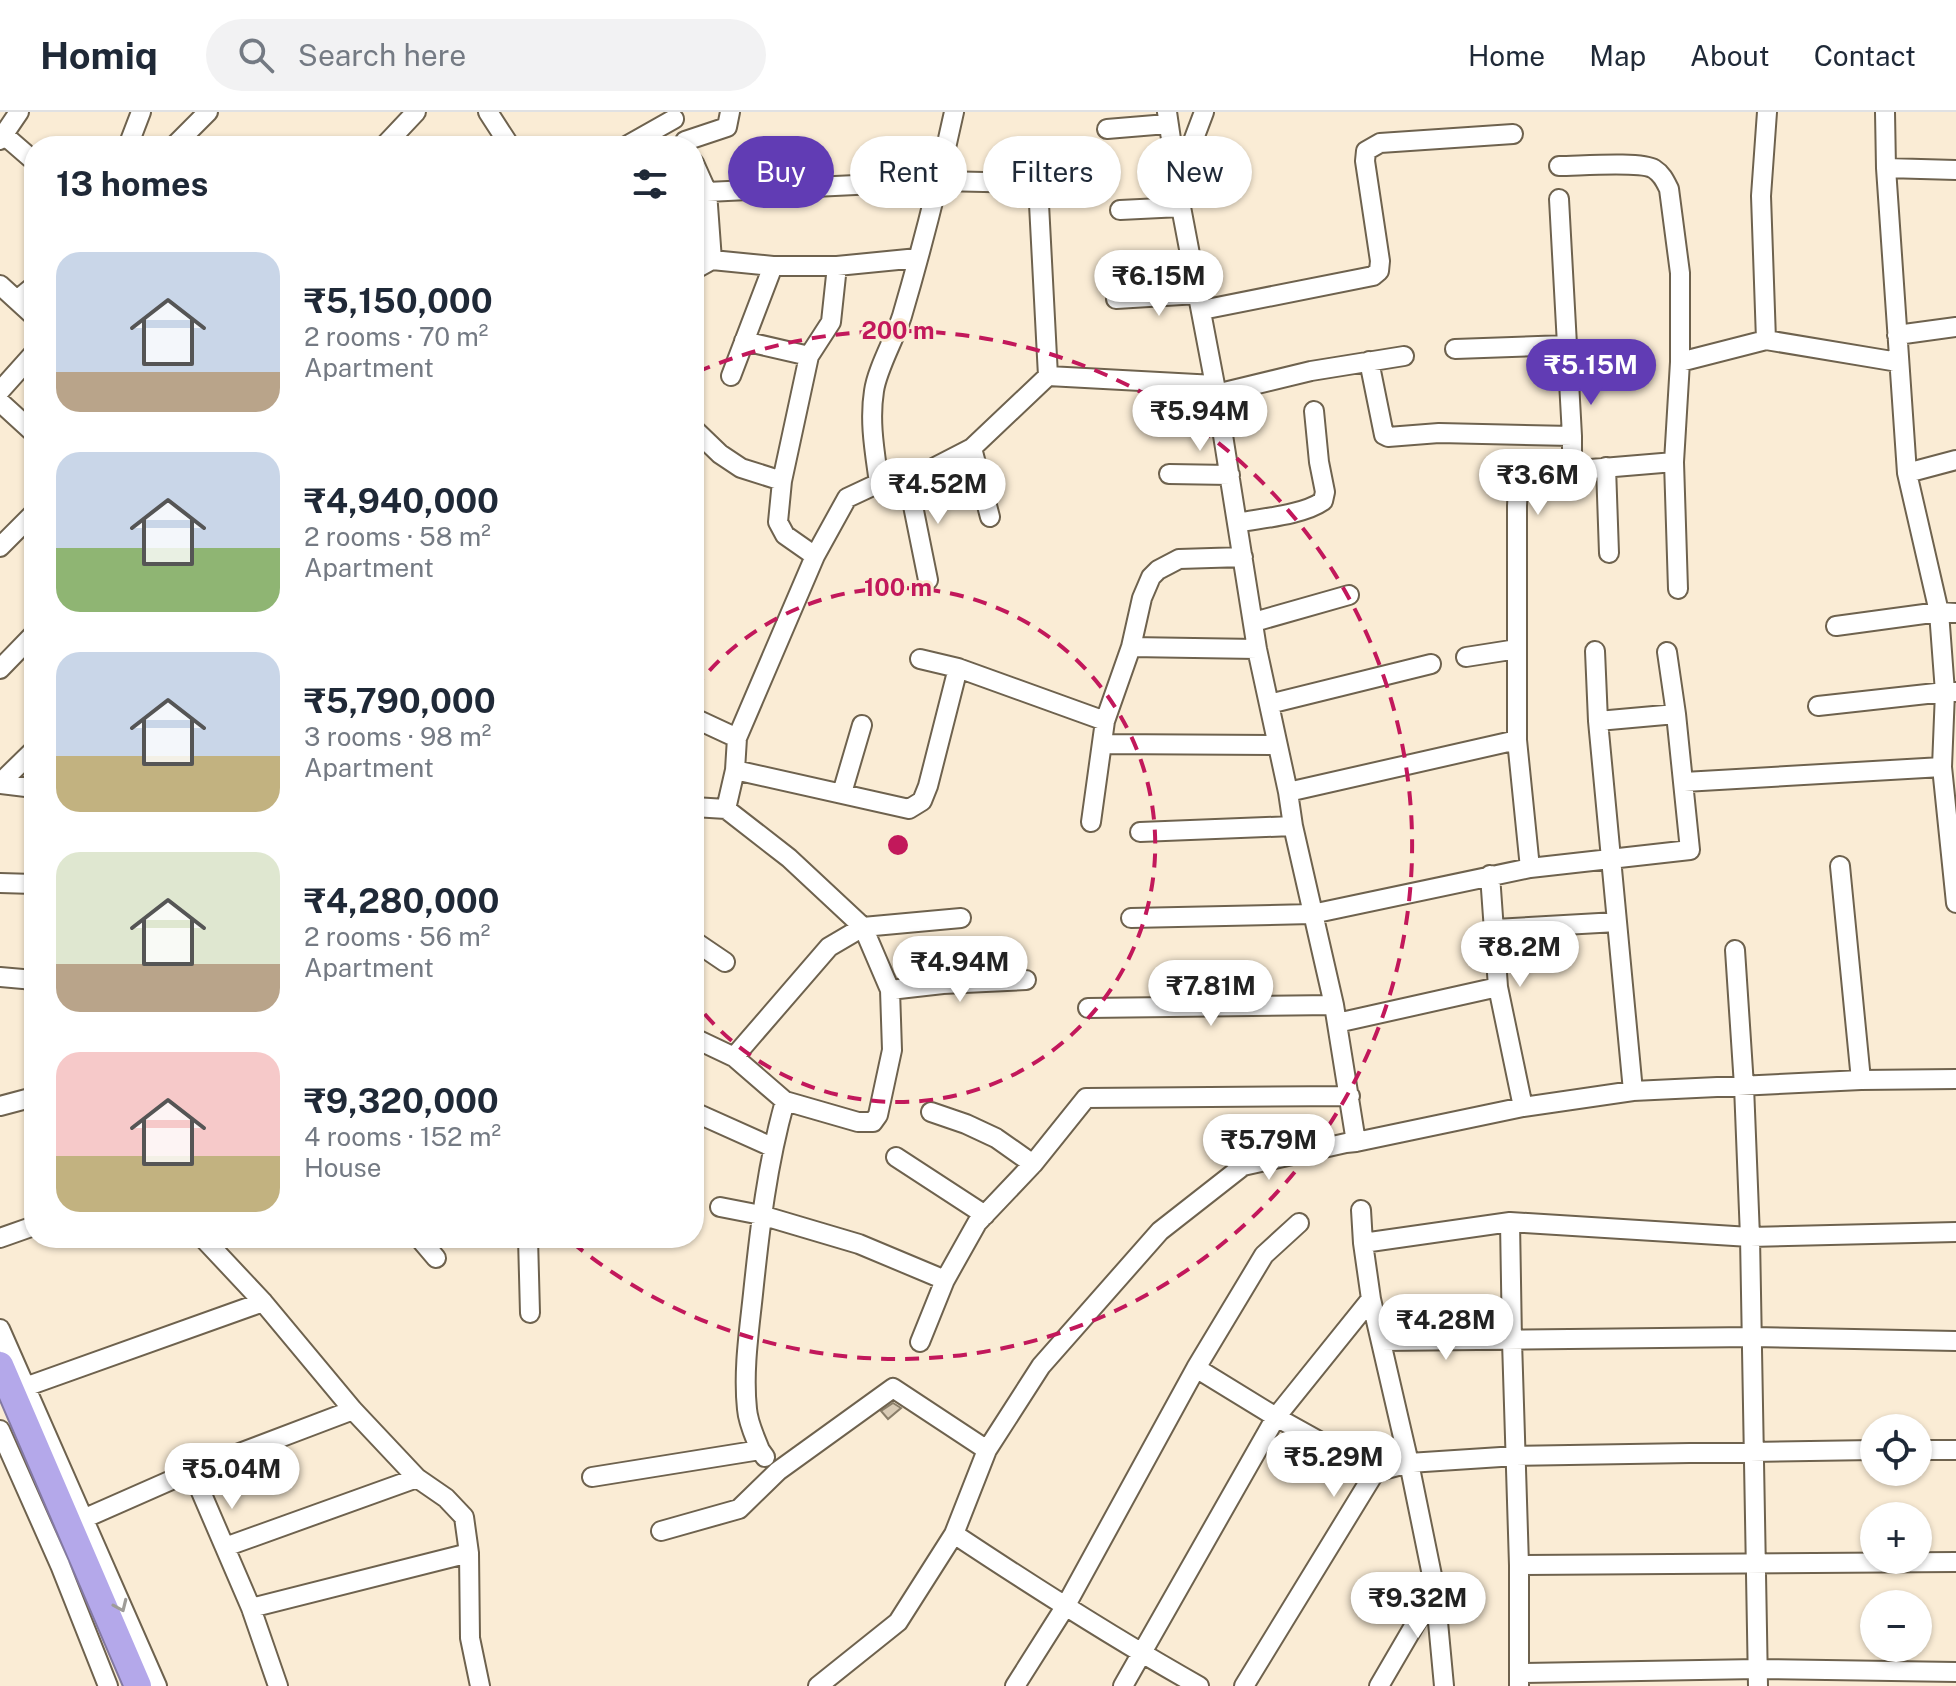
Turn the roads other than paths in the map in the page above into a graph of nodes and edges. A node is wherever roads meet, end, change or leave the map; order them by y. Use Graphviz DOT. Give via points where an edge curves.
graph roads {
  1 [pos="19,112"];
  2 [pos="141,112"];
  3 [pos="208,112"];
  4 [pos="416,112"];
  5 [pos="488,112"];
  6 [pos="730,112"];
  7 [pos="954,112"];
  8 [pos="1204,112"];
  9 [pos="1767,112"];
  10 [pos="1885,112"];
  11 [pos="672,116"];
  12 [pos="1167,118"];
  13 [pos="1107,129"];
  14 [pos="1513,134"];
  15 [pos="132,136"];
  16 [pos="184,136"];
  17 [pos="399,136"];
  18 [pos="504,136"];
  19 [pos="641,136"];
  20 [pos="682,136"];
  21 [pos="949,136"];
  22 [pos="1195,136"];
  23 [pos="704,137"];
  24 [pos="2,138"];
  25 [pos="24,154"];
  26 [pos="1559,166"];
  27 [pos="1886,168"];
  28 [pos="1956,170"];
  29 [pos="967,182"];
  30 [pos="704,185"];
  31 [pos="850,185"];
  32 [pos="707,192"];
  33 [pos="1559,199"];
  34 [pos="932,208"];
  35 [pos="1161,208"];
  36 [pos="1181,208"];
  37 [pos="1120,210"];
  38 [pos="918,258"];
  39 [pos="712,260"];
  40 [pos="704,264"];
  41 [pos="773,266"];
  42 [pos="837,266"];
  43 [pos="0,285"];
  44 [pos="24,294"];
  45 [pos="1116,299"];
  46 [pos="17,300"];
  47 [pos="1200,302"];
  48 [pos="24,307"];
  49 [pos="1956,327"];
  50 [pos="1897,335"];
  51 [pos="1766,340"];
  52 [pos="744,341"];
  53 [pos="1566,345"];
  54 [pos="1455,349"];
  55 [pos="809,356"];
  56 [pos="1404,356"];
  57 [pos="1369,361"];
  58 [pos="1680,362"];
  59 [pos="1898,362"];
  60 [pos="24,364"];
  61 [pos="731,376"];
  62 [pos="1048,376"];
  63 [pos="1216,389"];
  64 [pos="0,391"];
  65 [pos="0,402"];
  66 [pos="1314,411"];
  67 [pos="24,424"];
  68 [pos="1572,436"];
  69 [pos="704,439"];
  70 [pos="972,448"];
  71 [pos="1956,460"];
  72 [pos="1674,462"];
  73 [pos="1606,467"];
  74 [pos="1572,471"];
  75 [pos="1907,473"];
  76 [pos="1169,474"];
  77 [pos="1230,475"];
  78 [pos="782,481"];
  79 [pos="908,481"];
  80 [pos="879,483"];
  81 [pos="990,517"];
  82 [pos="24,520"];
  83 [pos="1237,523"];
  84 [pos="4,535"];
  85 [pos="1609,553"];
  86 [pos="815,556"];
  87 [pos="1243,557"];
  88 [pos="928,580"];
  89 [pos="1678,589"];
  90 [pos="1349,595"];
  91 [pos="1947,613"];
  92 [pos="1254,622"];
  93 [pos="1836,626"];
  94 [pos="24,644"];
  95 [pos="1131,647"];
  96 [pos="1257,649"];
  97 [pos="1517,649"];
  98 [pos="1595,651"];
  99 [pos="1667,652"];
  100 [pos="1466,657"];
  101 [pos="920,659"];
  102 [pos="1431,664"];
  103 [pos="958,668"];
  104 [pos="0,669"];
  105 [pos="1950,692"];
  106 [pos="1269,704"];
  107 [pos="1818,706"];
  108 [pos="1676,714"];
  109 [pos="1105,721"];
  110 [pos="1598,721"];
  111 [pos="704,723"];
  112 [pos="862,725"];
  113 [pos="737,738"];
  114 [pos="1517,740"];
  115 [pos="1103,744"];
  116 [pos="1276,745"];
  117 [pos="24,760"];
  118 [pos="1942,767"];
  119 [pos="735,770"];
  120 [pos="1684,782"];
  121 [pos="0,783"];
  122 [pos="24,787"];
  123 [pos="1288,792"];
  124 [pos="842,793"];
  125 [pos="726,809"];
  126 [pos="704,810"];
  127 [pos="1091,822"];
  128 [pos="1293,826"];
  129 [pos="1140,832"];
  130 [pos="1612,857"];
  131 [pos="1840,866"];
  132 [pos="1530,868"];
  133 [pos="1490,875"];
  134 [pos="0,883"];
  135 [pos="24,884"];
  136 [pos="1956,903"];
  137 [pos="1312,914"];
  138 [pos="961,918"];
  139 [pos="1131,918"];
  140 [pos="1617,922"];
  141 [pos="863,927"];
  142 [pos="1495,929"];
  143 [pos="704,948"];
  144 [pos="1735,950"];
  145 [pos="725,962"];
  146 [pos="0,977"];
  147 [pos="24,979"];
  148 [pos="1026,980"];
  149 [pos="1498,987"];
  150 [pos="890,990"];
  151 [pos="1088,1008"];
  152 [pos="1336,1014"];
  153 [pos="704,1043"];
  154 [pos="734,1057"];
  155 [pos="1956,1079"];
  156 [pos="1861,1080"];
  157 [pos="1744,1086"];
  158 [pos="1633,1091"];
  159 [pos="1350,1096"];
  160 [pos="24,1100"];
  161 [pos="785,1101"];
  162 [pos="0,1106"];
  163 [pos="1523,1107"];
  164 [pos="931,1112"];
  165 [pos="704,1116"];
  166 [pos="1356,1142"];
  167 [pos="772,1147"];
  168 [pos="896,1157"];
  169 [pos="1033,1164"];
  170 [pos="720,1207"];
  171 [pos="1361,1210"];
  172 [pos="761,1215"];
  173 [pos="985,1215"];
  174 [pos="1510,1222"];
  175 [pos="1299,1223"];
  176 [pos="24,1230"];
  177 [pos="1956,1232"];
  178 [pos="1750,1237"];
  179 [pos="0,1238"];
  180 [pos="1363,1243"];
  181 [pos="212,1248"];
  182 [pos="428,1248"];
  183 [pos="528,1248"];
  184 [pos="436,1258"];
  185 [pos="945,1280"];
  186 [pos="1371,1299"];
  187 [pos="263,1302"];
  188 [pos="530,1313"];
  189 [pos="0,1329"];
  190 [pos="1752,1337"];
  191 [pos="1381,1341"];
  192 [pos="1512,1341"];
  193 [pos="1956,1341"];
  194 [pos="920,1342"];
  195 [pos="0,1365"];
  196 [pos="1196,1368"];
  197 [pos="25,1387"];
  198 [pos="0,1404"];
  199 [pos="353,1410"];
  200 [pos="1276,1417"];
  201 [pos="0,1430"];
  202 [pos="760,1450"];
  203 [pos="987,1450"];
  204 [pos="1860,1450"];
  205 [pos="1932,1450"];
  206 [pos="1956,1450"];
  207 [pos="1754,1451"];
  208 [pos="1516,1456"];
  209 [pos="1409,1463"];
  210 [pos="192,1471"];
  211 [pos="778,1471"];
  212 [pos="1375,1472"];
  213 [pos="592,1477"];
  214 [pos="417,1478"];
  215 [pos="83,1519"];
  216 [pos="661,1531"];
  217 [pos="954,1534"];
  218 [pos="225,1547"];
  219 [pos="469,1553"];
  220 [pos="1956,1562"];
  221 [pos="1757,1564"];
  222 [pos="1519,1565"];
  223 [pos="1435,1590"];
  224 [pos="1065,1607"];
  225 [pos="251,1608"];
  226 [pos="1142,1654"];
  227 [pos="1956,1672"];
  228 [pos="1758,1677"];
  229 [pos="1519,1680"];
  230 [pos="108,1686"];
  231 [pos="121,1686"];
  232 [pos="138,1686"];
  233 [pos="157,1686"];
  234 [pos="278,1686"];
  235 [pos="480,1686"];
  236 [pos="818,1686"];
  237 [pos="1015,1686"];
  238 [pos="1123,1686"];
  239 [pos="1199,1686"];
  240 [pos="1244,1686"];
  241 [pos="1379,1686"];
  242 [pos="1444,1686"];
  1 -- 24 [label="street"];
  2 -- 15 [label="street"];
  3 -- 16 [label="street"];
  4 -- 17 [label="street"];
  5 -- 18 [label="street"];
  6 -- 23 [label="street" via="727,127"];
  7 -- 21 [label="street"];
  8 -- 22 [label="street"];
  9 -- 51 [label="street" via="1761,196"];
  10 -- 27 [label="street"];
  11 -- 19 [label="street"];
  11 -- 20 [label="street"];
  12 -- 13 [label="street"];
  14 -- 47 [label="street" via="1380,143 1366,151 1380,261 1373,276"];
  24 -- 25 [label="street"];
  26 -- 58 [label="street" via="1634,164 1663,177 1680,273"];
  27 -- 28 [label="street"];
  27 -- 50 [label="street"];
  29 -- 62 [label="street" via="1024,183 1034,192 1039,204"];
  30 -- 32 [label="street"];
  31 -- 32 [label="street"];
  32 -- 39 [label="street"];
  33 -- 53 [label="street"];
  34 -- 38 [label="street"];
  35 -- 37 [label="street"];
  36 -- 47 [label="street"];
  38 -- 42 [label="street"];
  38 -- 80 [label="street" via="874,388"];
  39 -- 40 [label="street"];
  39 -- 41 [label="street"];
  41 -- 42 [label="street"];
  41 -- 52 [label="street"];
  42 -- 55 [label="street" via="831,322"];
  43 -- 46 [label="street"];
  44 -- 46 [label="street"];
  45 -- 47 [label="street"];
  46 -- 48 [label="street"];
  47 -- 63 [label="street"];
  49 -- 50 [label="street"];
  50 -- 59 [label="street"];
  51 -- 58 [label="street"];
  51 -- 59 [label="street"];
  52 -- 55 [label="street"];
  52 -- 61 [label="street"];
  53 -- 54 [label="street"];
  53 -- 68 [label="street"];
  55 -- 78 [label="street"];
  56 -- 57 [label="street"];
  57 -- 63 [label="street"];
  57 -- 68 [label="street" via="1388,437"];
  58 -- 72 [label="street"];
  59 -- 75 [label="street"];
  60 -- 64 [label="street"];
  62 -- 63 [label="street"];
  62 -- 70 [label="street"];
  63 -- 77 [label="street"];
  65 -- 67 [label="street"];
  66 -- 83 [label="street" via="1323,501"];
  68 -- 74 [label="street"];
  69 -- 78 [label="street" via="741,468"];
  70 -- 79 [label="street"];
  70 -- 81 [label="street"];
  71 -- 75 [label="street"];
  72 -- 73 [label="street"];
  72 -- 89 [label="street"];
  73 -- 74 [label="street"];
  73 -- 85 [label="street"];
  74 -- 97 [label="street" via="1531,474 1521,481"];
  75 -- 91 [label="street"];
  76 -- 77 [label="street"];
  77 -- 83 [label="street"];
  78 -- 86 [label="street" via="778,522 785,535"];
  79 -- 80 [label="street"];
  79 -- 88 [label="street"];
  80 -- 86 [label="street" via="847,498"];
  82 -- 84 [label="street"];
  83 -- 87 [label="street"];
  86 -- 113 [label="street"];
  87 -- 92 [label="street"];
  87 -- 95 [label="street" via="1179,559 1158,570 1142,598"];
  90 -- 92 [label="street"];
  91 -- 93 [label="street"];
  91 -- 105 [label="street"];
  92 -- 96 [label="street"];
  94 -- 104 [label="street"];
  95 -- 96 [label="street"];
  95 -- 109 [label="street"];
  96 -- 106 [label="street"];
  97 -- 100 [label="street"];
  97 -- 114 [label="street"];
  98 -- 110 [label="street"];
  99 -- 108 [label="street"];
  101 -- 103 [label="street"];
  102 -- 106 [label="street"];
  103 -- 109 [label="street"];
  103 -- 124 [label="street" via="922,801 909,809"];
  105 -- 107 [label="street"];
  105 -- 118 [label="street"];
  106 -- 116 [label="street"];
  108 -- 110 [label="street"];
  108 -- 120 [label="street"];
  109 -- 115 [label="street"];
  110 -- 130 [label="street"];
  111 -- 113 [label="street"];
  112 -- 124 [label="street"];
  113 -- 119 [label="street"];
  114 -- 123 [label="street"];
  114 -- 132 [label="street"];
  115 -- 116 [label="street"];
  115 -- 127 [label="street"];
  116 -- 123 [label="street"];
  117 -- 121 [label="street"];
  118 -- 120 [label="street"];
  118 -- 136 [label="street"];
  119 -- 124 [label="street"];
  119 -- 125 [label="street"];
  120 -- 130 [label="street" via="1690,850"];
  121 -- 122 [label="street"];
  123 -- 128 [label="street"];
  125 -- 126 [label="street"];
  125 -- 141 [label="street"];
  128 -- 129 [label="street"];
  128 -- 137 [label="street"];
  130 -- 132 [label="street"];
  130 -- 140 [label="street"];
  131 -- 156 [label="street"];
  132 -- 133 [label="street"];
  133 -- 137 [label="street"];
  133 -- 142 [label="street"];
  134 -- 135 [label="street"];
  137 -- 139 [label="street"];
  137 -- 152 [label="street"];
  138 -- 141 [label="street"];
  140 -- 142 [label="street"];
  140 -- 158 [label="street"];
  141 -- 150 [label="street"];
  141 -- 154 [label="street" via="829,947"];
  142 -- 149 [label="street"];
  143 -- 145 [label="street"];
  144 -- 157 [label="street"];
  146 -- 147 [label="street"];
  148 -- 150 [label="street"];
  149 -- 152 [label="street"];
  149 -- 163 [label="street"];
  150 -- 161 [label="street" via="892,1050 873,1122"];
  151 -- 152 [label="street"];
  152 -- 159 [label="street"];
  153 -- 154 [label="street"];
  154 -- 161 [label="street"];
  155 -- 156 [label="street"];
  156 -- 157 [label="street"];
  157 -- 158 [label="street"];
  157 -- 178 [label="street"];
  158 -- 163 [label="street"];
  159 -- 166 [label="street"];
  159 -- 169 [label="street" via="1086,1098"];
  160 -- 162 [label="street"];
  161 -- 167 [label="street"];
  163 -- 166 [label="street"];
  164 -- 169 [label="street" via="996,1138"];
  165 -- 167 [label="street"];
  166 -- 203 [label="street" via="1243,1166 1160,1231 1041,1366"];
  167 -- 172 [label="street"];
  168 -- 173 [label="street"];
  169 -- 173 [label="street"];
  170 -- 172 [label="street"];
  171 -- 180 [label="street"];
  172 -- 185 [label="street" via="859,1244"];
  172 -- 202 [label="street" via="746,1383 747,1413"];
  173 -- 185 [label="street"];
  174 -- 178 [label="street"];
  174 -- 180 [label="street"];
  174 -- 192 [label="street"];
  175 -- 196 [label="street" via="1264,1255"];
  176 -- 179 [label="street"];
  177 -- 178 [label="street"];
  178 -- 190 [label="street"];
  180 -- 186 [label="street"];
  181 -- 187 [label="street"];
  182 -- 184 [label="street"];
  183 -- 188 [label="street"];
  185 -- 194 [label="street"];
  186 -- 191 [label="street"];
  186 -- 200 [label="street"];
  187 -- 197 [label="street"];
  187 -- 199 [label="street"];
  189 -- 197 [label="street"];
  190 -- 192 [label="street"];
  190 -- 193 [label="street"];
  190 -- 207 [label="street"];
  191 -- 192 [label="street"];
  191 -- 209 [label="street"];
  192 -- 208 [label="street"];
  195 -- 232 [label="highway"];
  196 -- 200 [label="street"];
  196 -- 224 [label="street"];
  197 -- 215 [label="street"];
  198 -- 231 [label="highway"];
  199 -- 210 [label="street"];
  199 -- 214 [label="street"];
  200 -- 212 [label="street"];
  200 -- 226 [label="street"];
  201 -- 230 [label="street"];
  202 -- 211 [label="street"];
  202 -- 213 [label="street"];
  203 -- 211 [label="street" via="893,1388"];
  203 -- 217 [label="street"];
  204 -- 207 [label="street"];
  205 -- 206 [label="street"];
  207 -- 208 [label="street"];
  207 -- 221 [label="street"];
  208 -- 209 [label="street"];
  208 -- 222 [label="street"];
  209 -- 212 [label="street"];
  209 -- 223 [label="street"];
  210 -- 215 [label="street"];
  210 -- 218 [label="street"];
  211 -- 216 [label="street" via="739,1509"];
  212 -- 240 [label="street"];
  214 -- 218 [label="street"];
  214 -- 219 [label="street" via="464,1517"];
  215 -- 233 [label="street, one-way"];
  217 -- 224 [label="street"];
  217 -- 236 [label="street" via="898,1622"];
  218 -- 225 [label="street"];
  219 -- 225 [label="street"];
  219 -- 235 [label="street" via="470,1638"];
  220 -- 221 [label="street"];
  221 -- 222 [label="street"];
  221 -- 228 [label="street"];
  222 -- 229 [label="street"];
  223 -- 241 [label="street"];
  223 -- 242 [label="street"];
  224 -- 226 [label="street"];
  224 -- 237 [label="street"];
  225 -- 234 [label="street"];
  226 -- 238 [label="street"];
  226 -- 239 [label="street"];
  227 -- 228 [label="street"];
  228 -- 229 [label="street"];
}
